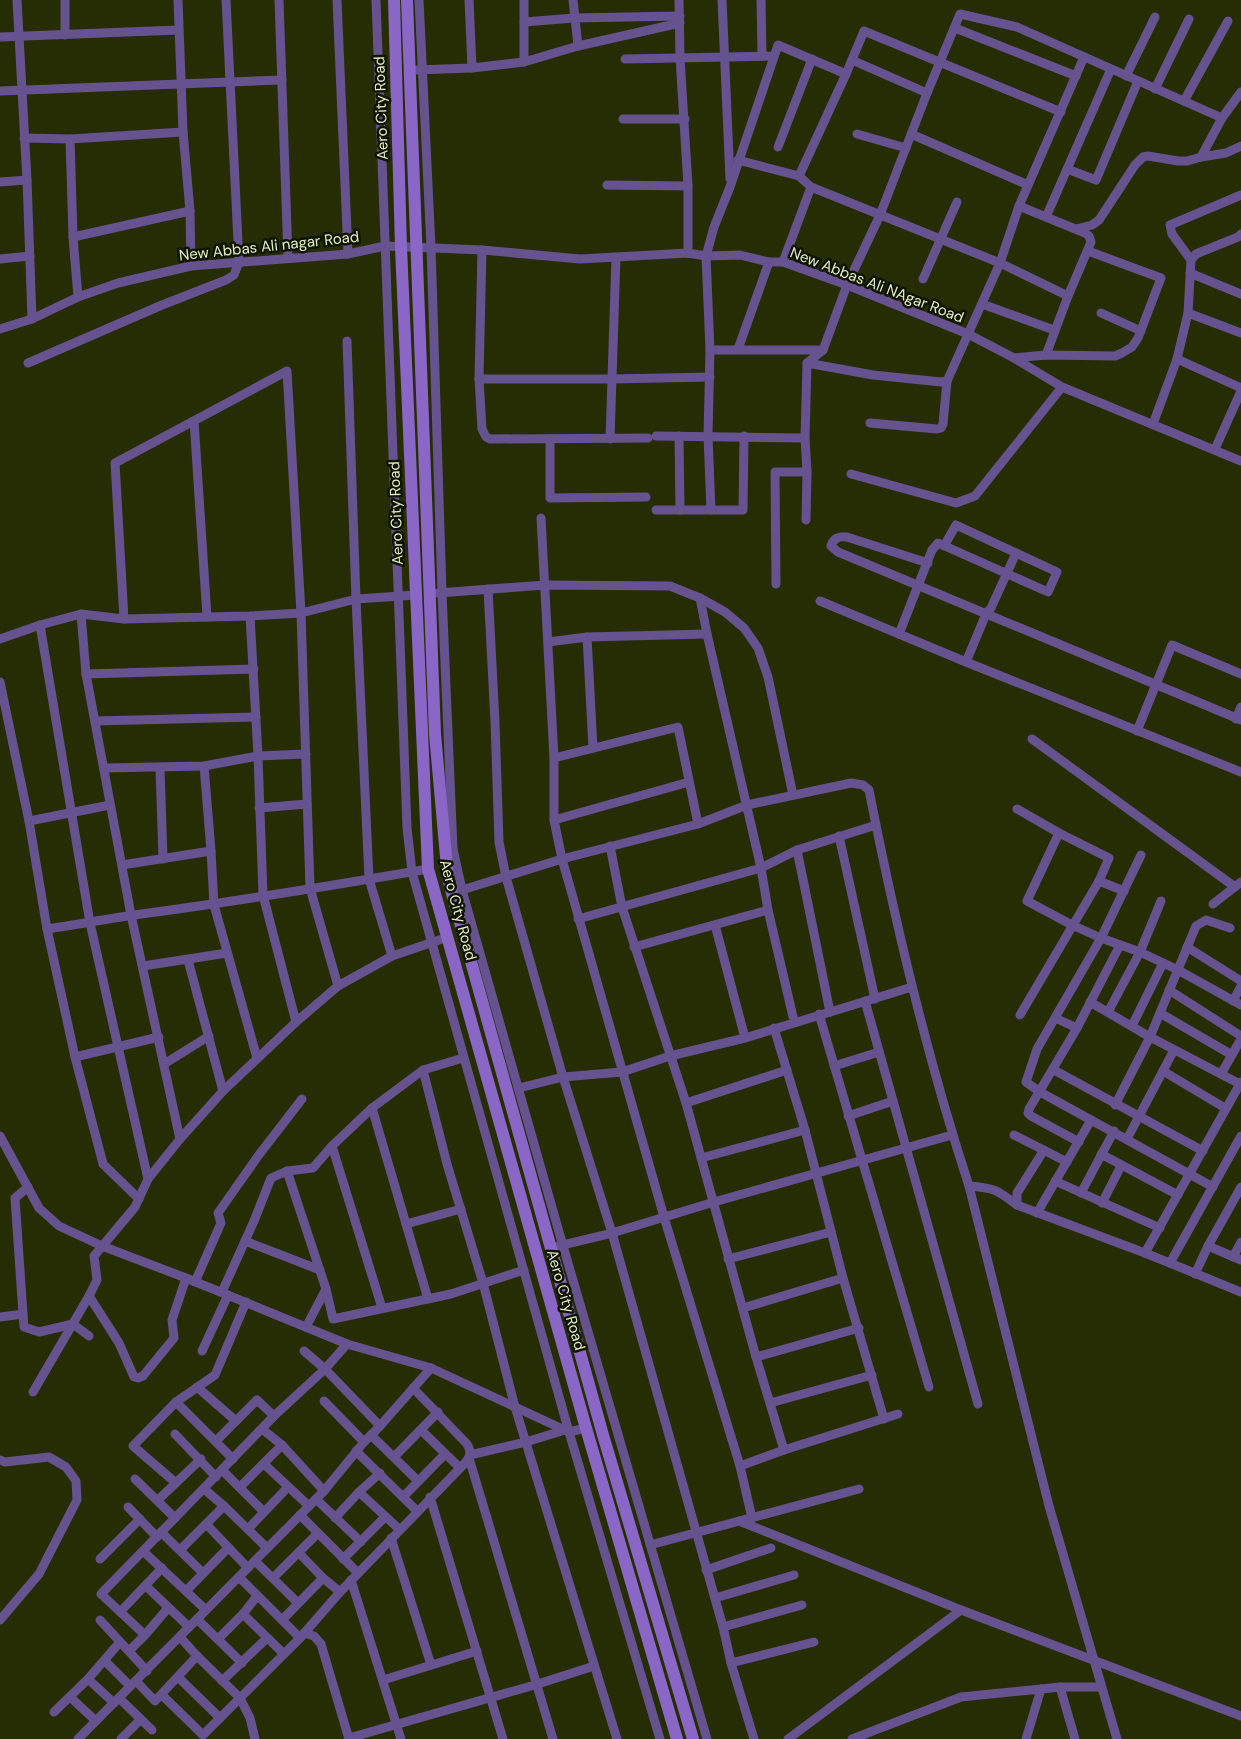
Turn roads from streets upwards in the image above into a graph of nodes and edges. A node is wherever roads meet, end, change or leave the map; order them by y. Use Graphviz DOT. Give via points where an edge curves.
graph roads {
  1 [pos="17,0"];
  2 [pos="65,0"];
  3 [pos="178,0"];
  4 [pos="226,0"];
  5 [pos="279,0"];
  6 [pos="337,0"];
  7 [pos="376,0"];
  8 [pos="394,0"];
  9 [pos="407,0"];
  10 [pos="419,0"];
  11 [pos="469,0"];
  12 [pos="524,0"];
  13 [pos="573,0"];
  14 [pos="679,0"];
  15 [pos="722,0"];
  16 [pos="761,0"];
  17 [pos="1155,17"];
  18 [pos="574,18"];
  19 [pos="680,19"];
  20 [pos="1188,19"];
  21 [pos="1228,21"];
  22 [pos="524,22"];
  23 [pos="954,28"];
  24 [pos="178,30"];
  25 [pos="20,35"];
  26 [pos="65,35"];
  27 [pos="0,37"];
  28 [pos="578,46"];
  29 [pos="762,56"];
  30 [pos="774,56"];
  31 [pos="1084,57"];
  32 [pos="680,58"];
  33 [pos="724,58"];
  34 [pos="625,59"];
  35 [pos="812,60"];
  36 [pos="852,60"];
  37 [pos="524,62"];
  38 [pos="940,62"];
  39 [pos="472,68"];
  40 [pos="408,69"];
  41 [pos="1111,69"];
  42 [pos="422,70"];
  43 [pos="846,74"];
  44 [pos="1076,76"];
  45 [pos="1126,76"];
  46 [pos="282,80"];
  47 [pos="1138,81"];
  48 [pos="230,82"];
  49 [pos="182,83"];
  50 [pos="1155,89"];
  51 [pos="22,90"];
  52 [pos="0,91"];
  53 [pos="1241,92"];
  54 [pos="927,93"];
  55 [pos="1184,101"];
  56 [pos="1061,112"];
  57 [pos="1222,118"];
  58 [pos="623,119"];
  59 [pos="685,119"];
  60 [pos="182,132"];
  61 [pos="858,134"];
  62 [pos="912,134"];
  63 [pos="24,138"];
  64 [pos="70,139"];
  65 [pos="1241,146"];
  66 [pos="778,147"];
  67 [pos="906,148"];
  68 [pos="1201,157"];
  69 [pos="738,160"];
  70 [pos="1067,169"];
  71 [pos="799,176"];
  72 [pos="27,180"];
  73 [pos="0,182"];
  74 [pos="607,185"];
  75 [pos="1028,185"];
  76 [pos="688,186"];
  77 [pos="730,187"];
  78 [pos="811,187"];
  79 [pos="1241,195"];
  80 [pos="957,202"];
  81 [pos="1019,206"];
  82 [pos="190,211"];
  83 [pos="880,214"];
  84 [pos="1046,217"];
  85 [pos="1076,229"];
  86 [pos="1241,234"];
  87 [pos="73,238"];
  88 [pos="941,239"];
  89 [pos="385,246"];
  90 [pos="401,246"];
  91 [pos="416,247"];
  92 [pos="431,248"];
  93 [pos="482,250"];
  94 [pos="1088,251"];
  95 [pos="688,253"];
  96 [pos="348,254"];
  97 [pos="30,256"];
  98 [pos="706,256"];
  99 [pos="616,257"];
  100 [pos="288,258"];
  101 [pos="0,259"];
  102 [pos="1191,260"];
  103 [pos="239,262"];
  104 [pos="769,262"];
  105 [pos="783,262"];
  106 [pos="1000,263"];
  107 [pos="190,266"];
  108 [pos="1190,273"];
  109 [pos="923,279"];
  110 [pos="848,285"];
  111 [pos="1241,294"];
  112 [pos="1068,296"];
  113 [pos="78,297"];
  114 [pos="982,304"];
  115 [pos="1101,313"];
  116 [pos="1188,313"];
  117 [pos="32,319"];
  118 [pos="0,329"];
  119 [pos="1054,330"];
  120 [pos="1141,331"];
  121 [pos="968,334"];
  122 [pos="1241,334"];
  123 [pos="347,341"];
  124 [pos="738,349"];
  125 [pos="710,350"];
  126 [pos="823,350"];
  127 [pos="1046,356"];
  128 [pos="1014,358"];
  129 [pos="1177,359"];
  130 [pos="28,363"];
  131 [pos="807,363"];
  132 [pos="710,377"];
  133 [pos="479,379"];
  134 [pos="612,379"];
  135 [pos="947,381"];
  136 [pos="1062,387"];
  137 [pos="1241,389"];
  138 [pos="194,421"];
  139 [pos="870,423"];
  140 [pos="1153,424"];
  141 [pos="679,436"];
  142 [pos="708,436"];
  143 [pos="744,436"];
  144 [pos="804,438"];
  145 [pos="550,439"];
  146 [pos="610,439"];
  147 [pos="1214,449"];
  148 [pos="1241,461"];
  149 [pos="807,472"];
  150 [pos="851,474"];
  151 [pos="646,497"];
  152 [pos="656,510"];
  153 [pos="680,510"];
  154 [pos="711,510"];
  155 [pos="541,518"];
  156 [pos="806,520"];
  157 [pos="944,546"];
  158 [pos="1016,553"];
  159 [pos="928,563"];
  160 [pos="1006,573"];
  161 [pos="776,584"];
  162 [pos="546,585"];
  163 [pos="918,586"];
  164 [pos="488,590"];
  165 [pos="436,593"];
  166 [pos="416,595"];
  167 [pos="398,596"];
  168 [pos="700,598"];
  169 [pos="356,599"];
  170 [pos="820,601"];
  171 [pos="301,613"];
  172 [pos="81,614"];
  173 [pos="986,614"];
  174 [pos="250,616"];
  175 [pos="207,617"];
  176 [pos="124,619"];
  177 [pos="40,625"];
  178 [pos="707,634"];
  179 [pos="899,634"];
  180 [pos="587,637"];
  181 [pos="0,639"];
  182 [pos="548,642"];
  183 [pos="966,662"];
  184 [pos="254,669"];
  185 [pos="86,674"];
  186 [pos="1241,674"];
  187 [pos="0,682"];
  188 [pos="1156,685"];
  189 [pos="1241,707"];
  190 [pos="256,717"];
  191 [pos="1239,719"];
  192 [pos="95,721"];
  193 [pos="1137,732"];
  194 [pos="1032,739"];
  195 [pos="593,748"];
  196 [pos="306,754"];
  197 [pos="258,756"];
  198 [pos="554,758"];
  199 [pos="204,766"];
  200 [pos="104,768"];
  201 [pos="160,768"];
  202 [pos="1241,772"];
  203 [pos="689,782"];
  204 [pos="793,795"];
  205 [pos="307,804"];
  206 [pos="110,805"];
  207 [pos="747,805"];
  208 [pos="259,808"];
  209 [pos="1017,809"];
  210 [pos="71,813"];
  211 [pos="554,820"];
  212 [pos="29,821"];
  213 [pos="698,824"];
  214 [pos="876,825"];
  215 [pos="1059,833"];
  216 [pos="840,836"];
  217 [pos="610,846"];
  218 [pos="797,850"];
  219 [pos="212,851"];
  220 [pos="1141,855"];
  221 [pos="163,859"];
  222 [pos="562,859"];
  223 [pos="122,866"];
  224 [pos="761,868"];
  225 [pos="428,869"];
  226 [pos="412,872"];
  227 [pos="506,877"];
  228 [pos="369,879"];
  229 [pos="1099,881"];
  230 [pos="1239,883"];
  231 [pos="310,888"];
  232 [pos="462,890"];
  233 [pos="1124,891"];
  234 [pos="263,895"];
  235 [pos="1161,901"];
  236 [pos="1213,904"];
  237 [pos="214,905"];
  238 [pos="622,907"];
  239 [pos="768,910"];
  240 [pos="131,915"];
  241 [pos="578,918"];
  242 [pos="90,923"];
  243 [pos="715,925"];
  244 [pos="1072,925"];
  245 [pos="47,928"];
  246 [pos="1230,928"];
  247 [pos="448,937"];
  248 [pos="1101,938"];
  249 [pos="431,943"];
  250 [pos="1120,945"];
  251 [pos="634,947"];
  252 [pos="1186,947"];
  253 [pos="1140,952"];
  254 [pos="227,953"];
  255 [pos="392,956"];
  256 [pos="188,960"];
  257 [pos="1163,963"];
  258 [pos="143,966"];
  259 [pos="1178,970"];
  260 [pos="1241,981"];
  261 [pos="338,986"];
  262 [pos="1241,986"];
  263 [pos="912,987"];
  264 [pos="1168,990"];
  265 [pos="875,999"];
  266 [pos="865,1002"];
  267 [pos="1090,1002"];
  268 [pos="1237,1003"];
  269 [pos="830,1012"];
  270 [pos="1108,1012"];
  271 [pos="1160,1013"];
  272 [pos="819,1014"];
  273 [pos="1020,1015"];
  274 [pos="1055,1018"];
  275 [pos="794,1021"];
  276 [pos="296,1022"];
  277 [pos="1132,1026"];
  278 [pos="774,1028"];
  279 [pos="1077,1028"];
  280 [pos="209,1036"];
  281 [pos="159,1037"];
  282 [pos="1150,1037"];
  283 [pos="1241,1037"];
  284 [pos="745,1038"];
  285 [pos="119,1047"];
  286 [pos="1174,1050"];
  287 [pos="879,1052"];
  288 [pos="1232,1055"];
  289 [pos="670,1056"];
  290 [pos="75,1057"];
  291 [pos="257,1058"];
  292 [pos="463,1058"];
  293 [pos="164,1064"];
  294 [pos="834,1066"];
  295 [pos="422,1070"];
  296 [pos="787,1070"];
  297 [pos="1054,1070"];
  298 [pos="1163,1071"];
  299 [pos="622,1072"];
  300 [pos="1221,1074"];
  301 [pos="564,1077"];
  302 [pos="1240,1083"];
  303 [pos="513,1090"];
  304 [pos="223,1091"];
  305 [pos="1040,1092"];
  306 [pos="491,1094"];
  307 [pos="302,1099"];
  308 [pos="893,1101"];
  309 [pos="686,1103"];
  310 [pos="1115,1105"];
  311 [pos="372,1108"];
  312 [pos="1225,1108"];
  313 [pos="848,1116"];
  314 [pos="1138,1116"];
  315 [pos="1091,1120"];
  316 [pos="805,1130"];
  317 [pos="1114,1131"];
  318 [pos="952,1135"];
  319 [pos="1014,1135"];
  320 [pos="0,1136"];
  321 [pos="1241,1136"];
  322 [pos="180,1139"];
  323 [pos="1127,1139"];
  324 [pos="1079,1142"];
  325 [pos="332,1146"];
  326 [pos="907,1148"];
  327 [pos="1044,1150"];
  328 [pos="1203,1151"];
  329 [pos="1101,1154"];
  330 [pos="701,1158"];
  331 [pos="862,1160"];
  332 [pos="1067,1162"];
  333 [pos="1121,1166"];
  334 [pos="287,1171"];
  335 [pos="816,1174"];
  336 [pos="1190,1174"];
  337 [pos="148,1179"];
  338 [pos="1056,1181"];
  339 [pos="969,1186"];
  340 [pos="28,1187"];
  341 [pos="1214,1187"];
  342 [pos="1241,1187"];
  343 [pos="1081,1193"];
  344 [pos="1178,1195"];
  345 [pos="139,1199"];
  346 [pos="714,1202"];
  347 [pos="1102,1203"];
  348 [pos="1017,1206"];
  349 [pos="461,1209"];
  350 [pos="1037,1213"];
  351 [pos="664,1217"];
  352 [pos="406,1224"];
  353 [pos="1160,1228"];
  354 [pos="831,1232"];
  355 [pos="612,1233"];
  356 [pos="245,1241"];
  357 [pos="1241,1242"];
  358 [pos="102,1246"];
  359 [pos="1208,1246"];
  360 [pos="557,1247"];
  361 [pos="1145,1253"];
  362 [pos="728,1259"];
  363 [pos="1237,1259"];
  364 [pos="1170,1263"];
  365 [pos="320,1270"];
  366 [pos="524,1270"];
  367 [pos="1195,1274"];
  368 [pos="186,1278"];
  369 [pos="843,1278"];
  370 [pos="196,1282"];
  371 [pos="483,1283"];
  372 [pos="326,1290"];
  373 [pos="1241,1292"];
  374 [pos="225,1294"];
  375 [pos="88,1296"];
  376 [pos="428,1299"];
  377 [pos="246,1302"];
  378 [pos="382,1308"];
  379 [pos="743,1308"];
  380 [pos="23,1314"];
  381 [pos="0,1317"];
  382 [pos="73,1324"];
  383 [pos="306,1327"];
  384 [pos="858,1328"];
  385 [pos="89,1336"];
  386 [pos="347,1344"];
  387 [pos="202,1351"];
  388 [pos="304,1351"];
  389 [pos="756,1356"];
  390 [pos="430,1368"];
  391 [pos="325,1369"];
  392 [pos="872,1375"];
  393 [pos="196,1386"];
  394 [pos="929,1386"];
  395 [pos="413,1388"];
  396 [pos="33,1392"];
  397 [pos="324,1401"];
  398 [pos="176,1402"];
  399 [pos="770,1403"];
  400 [pos="978,1404"];
  401 [pos="515,1407"];
  402 [pos="438,1412"];
  403 [pos="898,1414"];
  404 [pos="274,1416"];
  405 [pos="884,1419"];
  406 [pos="236,1421"];
  407 [pos="380,1426"];
  408 [pos="586,1428"];
  409 [pos="262,1429"];
  410 [pos="421,1430"];
  411 [pos="567,1431"];
  412 [pos="175,1434"];
  413 [pos="371,1435"];
  414 [pos="216,1441"];
  415 [pos="364,1442"];
  416 [pos="526,1442"];
  417 [pos="282,1445"];
  418 [pos="784,1450"];
  419 [pos="356,1451"];
  420 [pos="445,1454"];
  421 [pos="394,1457"];
  422 [pos="470,1457"];
  423 [pos="201,1459"];
  424 [pos="234,1459"];
  425 [pos="0,1460"];
  426 [pos="264,1464"];
  427 [pos="740,1466"];
  428 [pos="460,1468"];
  429 [pos="380,1472"];
  430 [pos="219,1474"];
  431 [pos="136,1479"];
  432 [pos="418,1481"];
  433 [pos="176,1483"];
  434 [pos="240,1487"];
  435 [pos="288,1487"];
  436 [pos="204,1489"];
  437 [pos="859,1489"];
  438 [pos="324,1491"];
  439 [pos="359,1492"];
  440 [pos="403,1497"];
  441 [pos="430,1497"];
  442 [pos="316,1499"];
  443 [pos="158,1500"];
  444 [pos="224,1506"];
  445 [pos="309,1506"];
  446 [pos="128,1507"];
  447 [pos="417,1511"];
  448 [pos="264,1512"];
  449 [pos="300,1516"];
  450 [pos="385,1517"];
  451 [pos="175,1518"];
  452 [pos="335,1518"];
  453 [pos="752,1518"];
  454 [pos="140,1519"];
  455 [pos="739,1521"];
  456 [pos="206,1524"];
  457 [pos="248,1529"];
  458 [pos="399,1529"];
  459 [pos="696,1532"];
  460 [pos="317,1534"];
  461 [pos="159,1535"];
  462 [pos="391,1538"];
  463 [pos="361,1542"];
  464 [pos="650,1545"];
  465 [pos="228,1548"];
  466 [pos="267,1548"];
  467 [pos="771,1548"];
  468 [pos="180,1550"];
  469 [pos="143,1551"];
  470 [pos="299,1553"];
  471 [pos="343,1559"];
  472 [pos="100,1560"];
  473 [pos="255,1561"];
  474 [pos="162,1568"];
  475 [pos="248,1568"];
  476 [pos="706,1570"];
  477 [pos="203,1573"];
  478 [pos="794,1575"];
  479 [pos="355,1576"];
  480 [pos="239,1577"];
  481 [pos="273,1578"];
  482 [pos="323,1578"];
  483 [pos="146,1586"];
  484 [pos="186,1591"];
  485 [pos="340,1592"];
  486 [pos="257,1596"];
  487 [pos="715,1598"];
  488 [pos="298,1603"];
  489 [pos="802,1605"];
  490 [pos="168,1608"];
  491 [pos="206,1610"];
  492 [pos="960,1610"];
  493 [pos="120,1612"];
  494 [pos="243,1614"];
  495 [pos="197,1619"];
  496 [pos="0,1620"];
  497 [pos="100,1620"];
  498 [pos="282,1620"];
  499 [pos="189,1627"];
  500 [pos="723,1627"];
  501 [pos="145,1635"];
  502 [pos="302,1635"];
  503 [pos="180,1636"];
  504 [pos="267,1638"];
  505 [pos="218,1639"];
  506 [pos="120,1642"];
  507 [pos="814,1642"];
  508 [pos="129,1651"];
  509 [pos="477,1651"];
  510 [pos="284,1654"];
  511 [pos="197,1656"];
  512 [pos="1094,1660"];
  513 [pos="105,1661"];
  514 [pos="242,1663"];
  515 [pos="731,1663"];
  516 [pos="431,1665"];
  517 [pos="594,1666"];
  518 [pos="148,1671"];
  519 [pos="178,1677"];
  520 [pos="88,1679"];
  521 [pos="383,1680"];
  522 [pos="222,1681"];
  523 [pos="133,1684"];
  524 [pos="538,1684"];
  525 [pos="1101,1686"];
  526 [pos="1060,1687"];
  527 [pos="1041,1689"];
  528 [pos="162,1695"];
  529 [pos="70,1697"];
  530 [pos="240,1698"];
  531 [pos="490,1698"];
  532 [pos="116,1701"];
  533 [pos="54,1712"];
  534 [pos="1241,1716"];
  535 [pos="220,1718"];
  536 [pos="140,1720"];
  537 [pos="96,1721"];
  538 [pos="397,1724"];
  539 [pos="152,1730"];
  540 [pos="1028,1737"];
  541 [pos="349,1738"];
  542 [pos="78,1739"];
  543 [pos="121,1739"];
  544 [pos="255,1739"];
  545 [pos="401,1739"];
  546 [pos="503,1739"];
  547 [pos="553,1739"];
  548 [pos="617,1739"];
  549 [pos="660,1739"];
  550 [pos="677,1739"];
  551 [pos="693,1739"];
  552 [pos="707,1739"];
  553 [pos="754,1739"];
  554 [pos="788,1739"];
  555 [pos="852,1739"];
  556 [pos="1075,1739"];
  557 [pos="1117,1739"];
  1 -- 25 [label="street"];
  2 -- 26 [label="street"];
  3 -- 24 [label="street"];
  4 -- 48 [label="street"];
  5 -- 46 [label="street"];
  6 -- 96 [label="street"];
  7 -- 89 [label="street"];
  8 -- 90 [label="street, Aero City Road"];
  9 -- 40 [label="street, Aero City Road"];
  10 -- 42 [label="street"];
  11 -- 39 [label="street"];
  12 -- 22 [label="street"];
  13 -- 18 [label="street"];
  14 -- 19 [label="street"];
  15 -- 33 [label="street"];
  16 -- 29 [label="street"];
  17 -- 45 [label="street"];
  18 -- 19 [label="street"];
  18 -- 22 [label="street"];
  18 -- 28 [label="street"];
  19 -- 28 [label="street"];
  19 -- 32 [label="street"];
  20 -- 50 [label="street"];
  21 -- 55 [label="street"];
  22 -- 37 [label="street"];
  23 -- 31 [label="street" via="960,14 1017,27"];
  23 -- 38 [label="street"];
  23 -- 44 [label="street"];
  24 -- 26 [label="street"];
  24 -- 49 [label="street"];
  25 -- 26 [label="street"];
  25 -- 27 [label="street"];
  25 -- 51 [label="street"];
  28 -- 37 [label="street"];
  29 -- 30 [label="street"];
  29 -- 33 [label="street"];
  30 -- 35 [label="street" via="778,45"];
  30 -- 69 [label="street"];
  31 -- 41 [label="street"];
  31 -- 44 [label="street"];
  32 -- 33 [label="street"];
  32 -- 34 [label="street"];
  32 -- 59 [label="street"];
  33 -- 77 [label="street"];
  35 -- 43 [label="street"];
  35 -- 66 [label="street"];
  36 -- 38 [label="street" via="864,31"];
  36 -- 43 [label="street"];
  36 -- 54 [label="street"];
  37 -- 39 [label="street"];
  38 -- 54 [label="street"];
  38 -- 56 [label="street"];
  39 -- 42 [label="street"];
  40 -- 42 [label="street"];
  40 -- 91 [label="street, Aero City Road"];
  41 -- 45 [label="street"];
  41 -- 70 [label="street"];
  42 -- 92 [label="street"];
  43 -- 71 [label="street"];
  44 -- 56 [label="street"];
  45 -- 47 [label="street"];
  46 -- 48 [label="street"];
  46 -- 100 [label="street"];
  47 -- 50 [label="street"];
  47 -- 70 [label="street" via="1096,180"];
  48 -- 49 [label="street"];
  48 -- 103 [label="street"];
  49 -- 51 [label="street"];
  49 -- 60 [label="street"];
  50 -- 55 [label="street"];
  51 -- 52 [label="street"];
  51 -- 63 [label="street"];
  53 -- 57 [label="street"];
  54 -- 62 [label="street"];
  55 -- 57 [label="street"];
  56 -- 75 [label="street"];
  57 -- 68 [label="street"];
  58 -- 59 [label="street"];
  59 -- 76 [label="street"];
  60 -- 64 [label="street"];
  60 -- 82 [label="street"];
  61 -- 67 [label="street"];
  62 -- 67 [label="street"];
  62 -- 75 [label="street"];
  63 -- 64 [label="street"];
  63 -- 72 [label="street"];
  64 -- 87 [label="street"];
  65 -- 68 [label="street" via="1226,153"];
  67 -- 83 [label="street"];
  68 -- 85 [label="street" via="1187,161 1143,157 1099,220"];
  69 -- 71 [label="street"];
  69 -- 77 [label="street"];
  70 -- 84 [label="street"];
  71 -- 78 [label="street"];
  72 -- 73 [label="street"];
  72 -- 97 [label="street"];
  74 -- 76 [label="street"];
  75 -- 81 [label="street"];
  76 -- 95 [label="street"];
  77 -- 98 [label="street"];
  78 -- 83 [label="street"];
  78 -- 105 [label="street"];
  79 -- 102 [label="street" via="1170,225 1172,234"];
  80 -- 88 [label="street"];
  81 -- 84 [label="street"];
  81 -- 106 [label="street"];
  82 -- 87 [label="street"];
  82 -- 107 [label="street"];
  83 -- 88 [label="street"];
  83 -- 110 [label="street"];
  84 -- 85 [label="street"];
  85 -- 94 [label="street" via="1089,236 1092,242"];
  86 -- 102 [label="street" via="1196,254"];
  87 -- 113 [label="street"];
  88 -- 106 [label="street"];
  88 -- 109 [label="street"];
  89 -- 90 [label="street, New Abbas Ali nagar Road"];
  89 -- 96 [label="street, New Abbas Ali nagar Road"];
  89 -- 167 [label="street"];
  90 -- 91 [label="street, New Abbas Ali nagar Road"];
  90 -- 166 [label="street, Aero City Road"];
  91 -- 92 [label="street, New Abbas Ali NAgar Road"];
  91 -- 165 [label="street, Aero City Road"];
  92 -- 93 [label="street, New Abbas Ali NAgar Road"];
  92 -- 165 [label="street"];
  93 -- 99 [label="street, New Abbas Ali NAgar Road" via="580,259"];
  93 -- 133 [label="street"];
  94 -- 112 [label="street"];
  94 -- 120 [label="street" via="1161,278"];
  95 -- 98 [label="street, New Abbas Ali NAgar Road"];
  95 -- 99 [label="street, New Abbas Ali NAgar Road"];
  96 -- 100 [label="street, New Abbas Ali nagar Road"];
  97 -- 101 [label="street"];
  97 -- 117 [label="street"];
  98 -- 104 [label="street, New Abbas Ali NAgar Road" via="740,255"];
  98 -- 125 [label="street"];
  99 -- 134 [label="street"];
  100 -- 103 [label="street, New Abbas Ali nagar Road"];
  102 -- 108 [label="street"];
  103 -- 107 [label="street, New Abbas Ali nagar Road"];
  103 -- 130 [label="street" via="234,275 226,280"];
  104 -- 105 [label="street, New Abbas Ali NAgar Road"];
  104 -- 124 [label="street"];
  105 -- 110 [label="street, New Abbas Ali NAgar Road"];
  106 -- 112 [label="street"];
  106 -- 114 [label="street"];
  107 -- 113 [label="street, New Abbas Ali nagar Road" via="118,283"];
  108 -- 111 [label="street"];
  108 -- 116 [label="street"];
  110 -- 121 [label="street, New Abbas Ali NAgar Road"];
  110 -- 126 [label="street"];
  112 -- 119 [label="street"];
  113 -- 117 [label="street, New Abbas Ali nagar Road"];
  114 -- 119 [label="street"];
  114 -- 121 [label="street"];
  115 -- 120 [label="street"];
  116 -- 122 [label="street"];
  116 -- 129 [label="street"];
  117 -- 118 [label="street, New Abbas Ali nagar Road"];
  119 -- 127 [label="street"];
  120 -- 127 [label="street" via="1132,347 1115,356"];
  121 -- 128 [label="street, New Abbas Ali NAgar Road"];
  121 -- 135 [label="street"];
  123 -- 169 [label="street"];
  124 -- 125 [label="street"];
  124 -- 126 [label="street"];
  125 -- 132 [label="street"];
  126 -- 131 [label="street"];
  127 -- 128 [label="street"];
  128 -- 136 [label="street, New Abbas Ali NAgar Road"];
  129 -- 137 [label="street"];
  129 -- 140 [label="street"];
  131 -- 135 [label="street" via="873,375"];
  131 -- 144 [label="street"];
  132 -- 134 [label="street"];
  132 -- 142 [label="street"];
  133 -- 134 [label="street"];
  133 -- 145 [label="street" via="482,429 486,437"];
  134 -- 146 [label="street"];
  135 -- 139 [label="street" via="941,428"];
  136 -- 140 [label="street, New Abbas Ali NAgar Road"];
  136 -- 150 [label="street" via="975,496 956,503"];
  137 -- 147 [label="street"];
  138 -- 171 [label="street" via="287,371"];
  138 -- 175 [label="street"];
  138 -- 176 [label="street" via="115,463"];
  140 -- 147 [label="street, New Abbas Ali NAgar Road"];
  141 -- 142 [label="street"];
  141 -- 146 [label="street"];
  141 -- 153 [label="street"];
  142 -- 143 [label="street"];
  142 -- 154 [label="street"];
  143 -- 144 [label="street"];
  143 -- 154 [label="street" via="743,510"];
  144 -- 149 [label="street"];
  145 -- 146 [label="street"];
  145 -- 151 [label="street" via="550,498"];
  147 -- 148 [label="street, New Abbas Ali NAgar Road"];
  149 -- 156 [label="street"];
  149 -- 161 [label="street" via="775,472"];
  152 -- 153 [label="street"];
  153 -- 154 [label="street"];
  155 -- 162 [label="street"];
  157 -- 158 [label="street" via="956,525"];
  157 -- 159 [label="street" via="938,543 933,546"];
  157 -- 160 [label="street"];
  158 -- 160 [label="street"];
  158 -- 160 [label="street" via="1057,572 1048,592"];
  159 -- 163 [label="street"];
  159 -- 163 [label="street" via="847,537 842,536 832,543 838,552"];
  160 -- 173 [label="street"];
  162 -- 164 [label="street"];
  162 -- 168 [label="street" via="670,586"];
  162 -- 182 [label="street"];
  163 -- 173 [label="street"];
  163 -- 179 [label="street"];
  164 -- 165 [label="street"];
  164 -- 227 [label="street" via="499,842"];
  165 -- 232 [label="street" via="453,849"];
  165 -- 303 [label="street, Aero City Road" via="435,734 448,879"];
  166 -- 167 [label="street"];
  166 -- 225 [label="street, Aero City Road"];
  167 -- 169 [label="street"];
  167 -- 226 [label="street" via="407,828"];
  168 -- 178 [label="street"];
  168 -- 204 [label="street" via="725,612 744,628 758,648 768,677"];
  169 -- 171 [label="street"];
  169 -- 228 [label="street"];
  170 -- 179 [label="street"];
  171 -- 174 [label="street"];
  171 -- 196 [label="street"];
  172 -- 176 [label="street"];
  172 -- 177 [label="street"];
  172 -- 185 [label="street"];
  173 -- 183 [label="street"];
  173 -- 188 [label="street"];
  174 -- 175 [label="street"];
  174 -- 184 [label="street"];
  175 -- 176 [label="street"];
  177 -- 181 [label="street"];
  177 -- 210 [label="street"];
  178 -- 180 [label="street"];
  178 -- 207 [label="street"];
  179 -- 183 [label="street"];
  180 -- 182 [label="street"];
  180 -- 195 [label="street"];
  182 -- 198 [label="street"];
  183 -- 193 [label="street"];
  184 -- 185 [label="street"];
  184 -- 190 [label="street"];
  185 -- 192 [label="street"];
  186 -- 188 [label="street" via="1172,645"];
  187 -- 212 [label="street"];
  188 -- 191 [label="street"];
  188 -- 193 [label="street"];
  189 -- 191 [label="street"];
  190 -- 192 [label="street"];
  190 -- 197 [label="street"];
  192 -- 200 [label="street"];
  193 -- 202 [label="street"];
  194 -- 230 [label="street"];
  195 -- 198 [label="street"];
  195 -- 203 [label="street" via="678,727"];
  196 -- 197 [label="street"];
  196 -- 205 [label="street"];
  197 -- 199 [label="street"];
  197 -- 208 [label="street"];
  198 -- 211 [label="street"];
  199 -- 201 [label="street"];
  199 -- 219 [label="street"];
  200 -- 201 [label="street"];
  200 -- 206 [label="street"];
  201 -- 221 [label="street"];
  203 -- 211 [label="street"];
  203 -- 213 [label="street"];
  204 -- 207 [label="street"];
  204 -- 214 [label="street" via="851,783 863,785 869,790"];
  205 -- 208 [label="street"];
  205 -- 231 [label="street"];
  206 -- 210 [label="street"];
  206 -- 223 [label="street"];
  207 -- 213 [label="street"];
  207 -- 224 [label="street"];
  208 -- 234 [label="street"];
  209 -- 215 [label="street"];
  210 -- 212 [label="street"];
  210 -- 242 [label="street"];
  211 -- 222 [label="street"];
  212 -- 245 [label="street"];
  213 -- 217 [label="street"];
  214 -- 216 [label="street"];
  214 -- 263 [label="street"];
  215 -- 229 [label="street" via="1109,858"];
  215 -- 244 [label="street" via="1027,901"];
  216 -- 218 [label="street"];
  216 -- 265 [label="street"];
  217 -- 222 [label="street"];
  217 -- 238 [label="street"];
  218 -- 224 [label="street"];
  218 -- 269 [label="street"];
  219 -- 221 [label="street"];
  219 -- 237 [label="street"];
  220 -- 233 [label="street"];
  221 -- 223 [label="street"];
  222 -- 227 [label="street"];
  222 -- 241 [label="street"];
  223 -- 240 [label="street"];
  224 -- 238 [label="street"];
  224 -- 239 [label="street"];
  225 -- 226 [label="street"];
  225 -- 247 [label="street, Aero City Road"];
  226 -- 228 [label="street"];
  226 -- 249 [label="street"];
  227 -- 232 [label="street"];
  227 -- 301 [label="street"];
  228 -- 231 [label="street"];
  228 -- 255 [label="street"];
  229 -- 233 [label="street"];
  229 -- 244 [label="street"];
  230 -- 236 [label="street"];
  231 -- 234 [label="street"];
  231 -- 261 [label="street"];
  232 -- 303 [label="street"];
  233 -- 248 [label="street"];
  234 -- 237 [label="street"];
  234 -- 276 [label="street"];
  235 -- 253 [label="street"];
  237 -- 240 [label="street"];
  237 -- 254 [label="street"];
  238 -- 241 [label="street"];
  238 -- 251 [label="street"];
  239 -- 243 [label="street"];
  239 -- 275 [label="street"];
  240 -- 242 [label="street"];
  240 -- 258 [label="street"];
  241 -- 299 [label="street"];
  242 -- 245 [label="street"];
  242 -- 285 [label="street"];
  243 -- 251 [label="street"];
  243 -- 284 [label="street"];
  244 -- 248 [label="street"];
  244 -- 273 [label="street"];
  245 -- 290 [label="street"];
  246 -- 252 [label="street" via="1206,920 1200,922"];
  247 -- 249 [label="street"];
  247 -- 306 [label="street, Aero City Road"];
  248 -- 250 [label="street"];
  248 -- 274 [label="street"];
  249 -- 255 [label="street"];
  249 -- 292 [label="street"];
  250 -- 253 [label="street"];
  250 -- 267 [label="street"];
  251 -- 289 [label="street"];
  252 -- 259 [label="street"];
  252 -- 260 [label="street"];
  253 -- 257 [label="street"];
  253 -- 270 [label="street"];
  254 -- 256 [label="street"];
  254 -- 291 [label="street"];
  255 -- 261 [label="street"];
  256 -- 258 [label="street"];
  256 -- 280 [label="street"];
  257 -- 259 [label="street"];
  257 -- 277 [label="street"];
  258 -- 281 [label="street"];
  259 -- 264 [label="street"];
  259 -- 268 [label="street"];
  261 -- 276 [label="street"];
  262 -- 268 [label="street"];
  263 -- 265 [label="street"];
  263 -- 318 [label="street"];
  264 -- 271 [label="street"];
  264 -- 283 [label="street"];
  265 -- 266 [label="street"];
  266 -- 269 [label="street"];
  266 -- 287 [label="street"];
  267 -- 270 [label="street"];
  267 -- 279 [label="street"];
  269 -- 272 [label="street"];
  270 -- 277 [label="street"];
  271 -- 282 [label="street"];
  271 -- 288 [label="street"];
  272 -- 275 [label="street"];
  272 -- 294 [label="street"];
  274 -- 279 [label="street"];
  274 -- 305 [label="street" via="1037,1049 1026,1082"];
  275 -- 278 [label="street"];
  276 -- 291 [label="street"];
  277 -- 282 [label="street"];
  278 -- 284 [label="street"];
  278 -- 296 [label="street"];
  279 -- 297 [label="street"];
  280 -- 293 [label="street"];
  280 -- 304 [label="street"];
  281 -- 285 [label="street"];
  281 -- 293 [label="street"];
  282 -- 286 [label="street"];
  282 -- 310 [label="street"];
  283 -- 288 [label="street"];
  284 -- 289 [label="street"];
  285 -- 290 [label="street"];
  285 -- 337 [label="street"];
  286 -- 298 [label="street"];
  286 -- 300 [label="street"];
  287 -- 294 [label="street"];
  287 -- 308 [label="street"];
  288 -- 300 [label="street"];
  289 -- 299 [label="street"];
  289 -- 309 [label="street"];
  290 -- 345 [label="street" via="103,1164"];
  291 -- 304 [label="street"];
  292 -- 295 [label="street"];
  292 -- 366 [label="street"];
  293 -- 322 [label="street"];
  294 -- 313 [label="street"];
  295 -- 311 [label="street"];
  295 -- 349 [label="street"];
  296 -- 309 [label="street"];
  296 -- 316 [label="street"];
  297 -- 305 [label="street"];
  297 -- 310 [label="street"];
  298 -- 312 [label="street"];
  298 -- 314 [label="street"];
  299 -- 301 [label="street"];
  299 -- 351 [label="street"];
  300 -- 302 [label="street"];
  301 -- 303 [label="street"];
  301 -- 355 [label="street"];
  302 -- 312 [label="street"];
  303 -- 306 [label="street"];
  303 -- 360 [label="street, Aero City Road"];
  304 -- 322 [label="street"];
  305 -- 315 [label="street"];
  305 -- 324 [label="street" via="1028,1113"];
  306 -- 408 [label="street, Aero City Road"];
  307 -- 370 [label="street" via="218,1213 221,1223"];
  308 -- 313 [label="street"];
  308 -- 326 [label="street"];
  309 -- 330 [label="street"];
  310 -- 314 [label="street"];
  311 -- 325 [label="street"];
  311 -- 352 [label="street"];
  312 -- 328 [label="street"];
  313 -- 331 [label="street"];
  314 -- 323 [label="street"];
  314 -- 328 [label="street"];
  315 -- 317 [label="street"];
  315 -- 324 [label="street"];
  316 -- 330 [label="street"];
  316 -- 335 [label="street"];
  317 -- 323 [label="street"];
  317 -- 329 [label="street"];
  318 -- 326 [label="street"];
  318 -- 339 [label="street"];
  319 -- 327 [label="street"];
  320 -- 340 [label="street"];
  321 -- 341 [label="street"];
  322 -- 337 [label="street"];
  323 -- 336 [label="street"];
  324 -- 332 [label="street"];
  325 -- 334 [label="street" via="313,1168"];
  325 -- 378 [label="street"];
  326 -- 331 [label="street"];
  326 -- 400 [label="street"];
  327 -- 332 [label="street"];
  327 -- 348 [label="street" via="1017,1193"];
  328 -- 336 [label="street"];
  329 -- 333 [label="street"];
  329 -- 343 [label="street"];
  330 -- 346 [label="street"];
  331 -- 335 [label="street"];
  331 -- 394 [label="street"];
  332 -- 338 [label="street"];
  333 -- 344 [label="street"];
  333 -- 347 [label="street"];
  334 -- 356 [label="street" via="271,1178"];
  334 -- 365 [label="street"];
  335 -- 346 [label="street"];
  335 -- 354 [label="street"];
  336 -- 341 [label="street"];
  336 -- 344 [label="street"];
  337 -- 345 [label="street"];
  338 -- 343 [label="street"];
  338 -- 350 [label="street"];
  339 -- 348 [label="street" via="990,1188"];
  339 -- 512 [label="street" via="1050,1506"];
  340 -- 358 [label="street" via="39,1208 59,1226"];
  340 -- 380 [label="street" via="15,1198"];
  341 -- 364 [label="street"];
  342 -- 359 [label="street"];
  343 -- 347 [label="street"];
  344 -- 353 [label="street"];
  345 -- 358 [label="street"];
  346 -- 351 [label="street"];
  346 -- 362 [label="street"];
  347 -- 353 [label="street"];
  348 -- 350 [label="street"];
  349 -- 352 [label="street"];
  349 -- 371 [label="street"];
  350 -- 361 [label="street"];
  351 -- 355 [label="street"];
  351 -- 427 [label="street"];
  352 -- 376 [label="street"];
  353 -- 361 [label="street"];
  354 -- 362 [label="street"];
  354 -- 369 [label="street"];
  355 -- 360 [label="street"];
  355 -- 459 [label="street"];
  356 -- 365 [label="street"];
  356 -- 374 [label="street"];
  357 -- 363 [label="street"];
  358 -- 368 [label="street"];
  358 -- 375 [label="street" via="94,1256 96,1280"];
  359 -- 363 [label="street"];
  359 -- 367 [label="street"];
  360 -- 464 [label="street"];
  360 -- 551 [label="street, Aero City Road" via="603,1435"];
  361 -- 364 [label="street"];
  362 -- 379 [label="street"];
  364 -- 367 [label="street"];
  365 -- 372 [label="street"];
  366 -- 371 [label="street"];
  366 -- 411 [label="street"];
  367 -- 373 [label="street"];
  368 -- 370 [label="street"];
  368 -- 375 [label="street" via="172,1320 174,1338 138,1378 134,1377 119,1344"];
  369 -- 379 [label="street"];
  369 -- 384 [label="street"];
  370 -- 374 [label="street"];
  371 -- 376 [label="street"];
  371 -- 401 [label="street"];
  372 -- 378 [label="street" via="333,1319"];
  372 -- 383 [label="street"];
  374 -- 377 [label="street"];
  374 -- 387 [label="street"];
  375 -- 382 [label="street"];
  376 -- 378 [label="street"];
  377 -- 383 [label="street"];
  377 -- 393 [label="street" via="215,1375"];
  379 -- 389 [label="street"];
  380 -- 381 [label="street"];
  380 -- 382 [label="street" via="24,1327 39,1332"];
  382 -- 385 [label="street"];
  382 -- 396 [label="street"];
  383 -- 386 [label="street"];
  384 -- 389 [label="street"];
  384 -- 392 [label="street"];
  386 -- 390 [label="street"];
  386 -- 391 [label="street"];
  388 -- 391 [label="street"];
  389 -- 399 [label="street"];
  390 -- 395 [label="street"];
  390 -- 401 [label="street"];
  391 -- 404 [label="street"];
  391 -- 407 [label="street"];
  392 -- 399 [label="street"];
  392 -- 405 [label="street"];
  393 -- 398 [label="street"];
  393 -- 406 [label="street"];
  395 -- 402 [label="street"];
  395 -- 407 [label="street"];
  397 -- 415 [label="street"];
  398 -- 414 [label="street"];
  398 -- 433 [label="street" via="133,1446"];
  399 -- 418 [label="street"];
  401 -- 411 [label="street"];
  401 -- 416 [label="street"];
  402 -- 410 [label="street"];
  402 -- 422 [label="street" via="467,1444"];
  403 -- 405 [label="street"];
  404 -- 406 [label="street" via="257,1400"];
  404 -- 409 [label="street"];
  405 -- 418 [label="street"];
  406 -- 414 [label="street"];
  407 -- 413 [label="street"];
  408 -- 411 [label="street"];
  408 -- 550 [label="street, Aero City Road"];
  409 -- 417 [label="street"];
  409 -- 424 [label="street"];
  410 -- 420 [label="street"];
  410 -- 421 [label="street"];
  411 -- 416 [label="street"];
  411 -- 549 [label="street"];
  412 -- 423 [label="street"];
  413 -- 415 [label="street"];
  413 -- 421 [label="street"];
  414 -- 424 [label="street"];
  415 -- 419 [label="street"];
  416 -- 422 [label="street"];
  416 -- 517 [label="street"];
  417 -- 426 [label="street"];
  417 -- 438 [label="street"];
  418 -- 427 [label="street"];
  419 -- 429 [label="street"];
  419 -- 438 [label="street"];
  420 -- 428 [label="street"];
  420 -- 432 [label="street"];
  421 -- 432 [label="street"];
  422 -- 428 [label="street"];
  422 -- 524 [label="street"];
  423 -- 430 [label="street"];
  423 -- 433 [label="street"];
  424 -- 430 [label="street"];
  425 -- 496 [label="street" via="49,1457 66,1467 76,1481 77,1500 39,1574"];
  426 -- 434 [label="street"];
  426 -- 435 [label="street"];
  427 -- 453 [label="street"];
  428 -- 441 [label="street"];
  429 -- 439 [label="street"];
  429 -- 440 [label="street"];
  430 -- 434 [label="street"];
  430 -- 436 [label="street"];
  431 -- 443 [label="street"];
  432 -- 440 [label="street"];
  433 -- 443 [label="street"];
  434 -- 448 [label="street"];
  435 -- 445 [label="street"];
  435 -- 448 [label="street"];
  436 -- 444 [label="street"];
  436 -- 451 [label="street"];
  437 -- 453 [label="street"];
  438 -- 442 [label="street"];
  439 -- 450 [label="street"];
  439 -- 452 [label="street"];
  440 -- 447 [label="street"];
  441 -- 447 [label="street"];
  441 -- 509 [label="street"];
  442 -- 445 [label="street"];
  442 -- 452 [label="street"];
  443 -- 451 [label="street"];
  444 -- 456 [label="street"];
  444 -- 457 [label="street"];
  445 -- 449 [label="street"];
  446 -- 454 [label="street"];
  447 -- 458 [label="street"];
  448 -- 457 [label="street"];
  449 -- 460 [label="street"];
  449 -- 466 [label="street"];
  450 -- 458 [label="street"];
  450 -- 463 [label="street"];
  451 -- 461 [label="street"];
  452 -- 463 [label="street"];
  453 -- 455 [label="street"];
  454 -- 461 [label="street"];
  454 -- 472 [label="street"];
  455 -- 459 [label="street"];
  455 -- 492 [label="street"];
  456 -- 465 [label="street"];
  456 -- 468 [label="street"];
  457 -- 466 [label="street"];
  458 -- 462 [label="street"];
  459 -- 464 [label="street"];
  459 -- 476 [label="street"];
  460 -- 470 [label="street"];
  460 -- 471 [label="street"];
  461 -- 468 [label="street"];
  461 -- 469 [label="street"];
  462 -- 479 [label="street"];
  462 -- 516 [label="street"];
  463 -- 471 [label="street"];
  464 -- 552 [label="street"];
  465 -- 475 [label="street"];
  465 -- 477 [label="street"];
  466 -- 473 [label="street"];
  467 -- 476 [label="street"];
  468 -- 477 [label="street"];
  469 -- 474 [label="street"];
  469 -- 493 [label="street" via="101,1594"];
  470 -- 481 [label="street"];
  470 -- 482 [label="street"];
  471 -- 479 [label="street"];
  473 -- 475 [label="street"];
  473 -- 481 [label="street"];
  474 -- 483 [label="street"];
  474 -- 484 [label="street"];
  475 -- 480 [label="street"];
  476 -- 487 [label="street"];
  477 -- 484 [label="street"];
  478 -- 487 [label="street"];
  479 -- 485 [label="street"];
  479 -- 521 [label="street"];
  480 -- 486 [label="street"];
  480 -- 491 [label="street"];
  481 -- 488 [label="street"];
  482 -- 485 [label="street"];
  482 -- 488 [label="street"];
  483 -- 490 [label="street"];
  483 -- 493 [label="street"];
  484 -- 491 [label="street"];
  485 -- 502 [label="street"];
  486 -- 494 [label="street"];
  486 -- 498 [label="street"];
  487 -- 500 [label="street"];
  488 -- 498 [label="street"];
  489 -- 500 [label="street"];
  490 -- 499 [label="street"];
  490 -- 501 [label="street"];
  491 -- 495 [label="street"];
  492 -- 512 [label="street"];
  492 -- 554 [label="street"];
  493 -- 501 [label="street"];
  494 -- 504 [label="street"];
  494 -- 505 [label="street"];
  495 -- 499 [label="street"];
  495 -- 505 [label="street"];
  497 -- 506 [label="street"];
  498 -- 502 [label="street"];
  499 -- 503 [label="street"];
  500 -- 515 [label="street"];
  501 -- 508 [label="street"];
  502 -- 510 [label="street"];
  502 -- 541 [label="street" via="314,1636 321,1644"];
  503 -- 511 [label="street"];
  503 -- 518 [label="street"];
  504 -- 510 [label="street"];
  504 -- 514 [label="street"];
  505 -- 514 [label="street"];
  506 -- 508 [label="street"];
  506 -- 513 [label="street"];
  507 -- 515 [label="street"];
  508 -- 518 [label="street"];
  509 -- 516 [label="street"];
  509 -- 531 [label="street"];
  510 -- 530 [label="street"];
  511 -- 519 [label="street"];
  511 -- 522 [label="street"];
  512 -- 525 [label="street"];
  512 -- 534 [label="street"];
  513 -- 520 [label="street"];
  513 -- 523 [label="street"];
  514 -- 522 [label="street"];
  515 -- 553 [label="street"];
  516 -- 521 [label="street"];
  517 -- 524 [label="street"];
  517 -- 548 [label="street"];
  518 -- 523 [label="street"];
  519 -- 528 [label="street"];
  519 -- 535 [label="street"];
  520 -- 529 [label="street"];
  520 -- 532 [label="street"];
  521 -- 538 [label="street"];
  522 -- 530 [label="street"];
  523 -- 528 [label="street" via="155,1700"];
  523 -- 532 [label="street"];
  524 -- 531 [label="street"];
  524 -- 547 [label="street"];
  525 -- 526 [label="street"];
  525 -- 557 [label="street"];
  526 -- 527 [label="street"];
  526 -- 556 [label="street"];
  527 -- 540 [label="street"];
  527 -- 555 [label="street" via="960,1696"];
  528 -- 535 [label="street" via="203,1735"];
  529 -- 533 [label="street"];
  529 -- 537 [label="street"];
  530 -- 535 [label="street"];
  530 -- 544 [label="street" via="250,1718"];
  531 -- 538 [label="street"];
  531 -- 546 [label="street"];
  532 -- 536 [label="street"];
  532 -- 537 [label="street"];
  536 -- 539 [label="street"];
  536 -- 543 [label="street"];
  537 -- 542 [label="street"];
  538 -- 541 [label="street"];
  538 -- 545 [label="street"];
}
